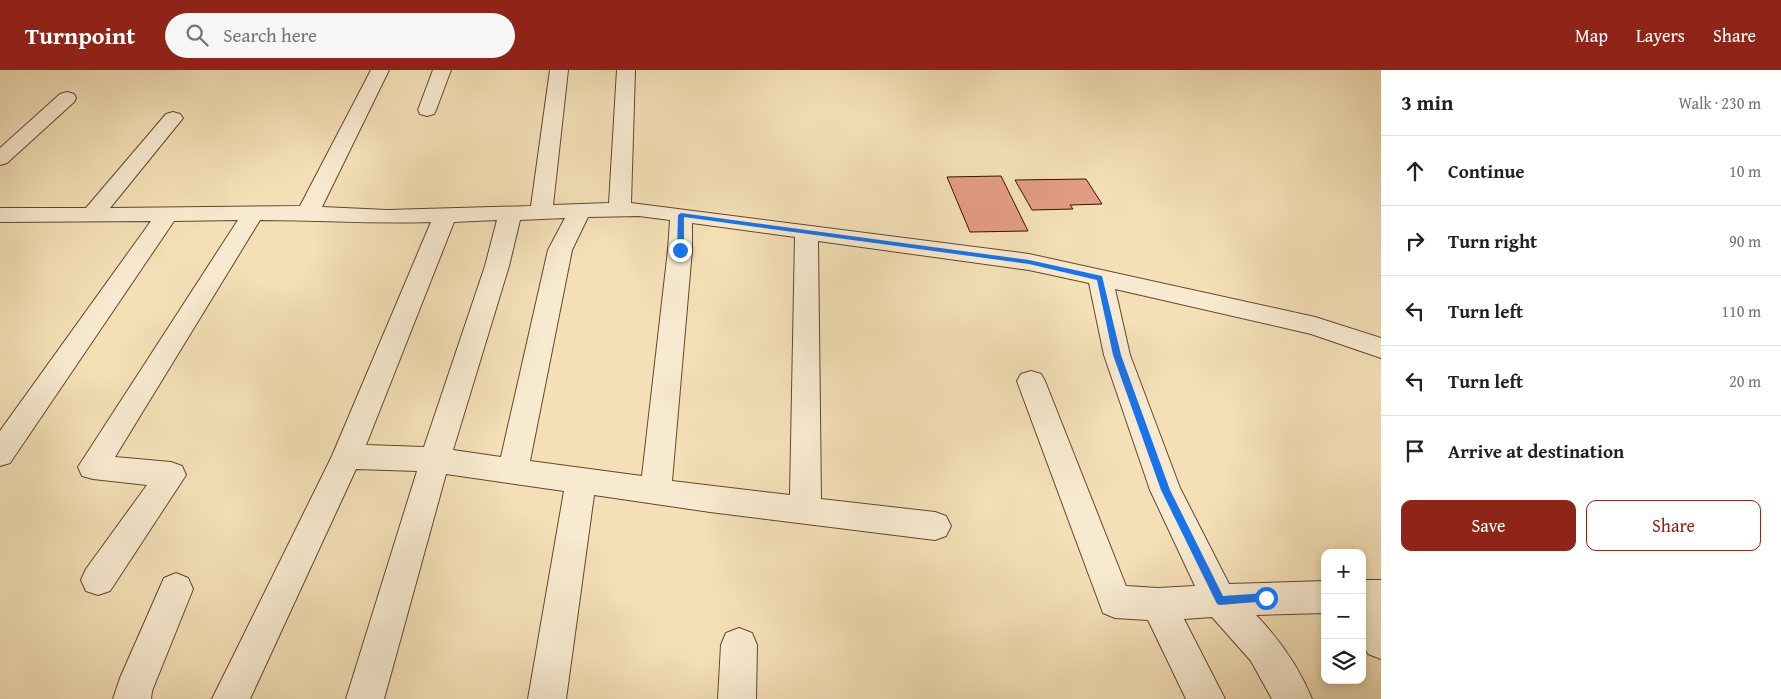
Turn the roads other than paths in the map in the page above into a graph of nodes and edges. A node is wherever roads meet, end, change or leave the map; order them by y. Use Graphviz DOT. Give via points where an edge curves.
graph roads {
  1 [pos="380,70"];
  2 [pos="442,70"];
  3 [pos="558,70"];
  4 [pos="626,70"];
  5 [pos="67,98"];
  6 [pos="427,110"];
  7 [pos="173,118"];
  8 [pos="0,160"];
  9 [pos="620,210"];
  10 [pos="580,211"];
  11 [pos="541,212"];
  12 [pos="308,213"];
  13 [pos="510,213"];
  14 [pos="167,214"];
  15 [pos="253,214"];
  16 [pos="0,215"];
  17 [pos="92,215"];
  18 [pos="445,215"];
  19 [pos="681,215"];
  20 [pos="807,232"];
  21 [pos="1100,278"];
  22 [pos="1381,348"];
  23 [pos="1031,381"];
  24 [pos="0,454"];
  25 [pos="347,456"];
  26 [pos="435,460"];
  27 [pos="513,471"];
  28 [pos="581,481"];
  29 [pos="656,492"];
  30 [pos="805,510"];
  31 [pos="935,526"];
  32 [pos="98,580"];
  33 [pos="176,589"];
  34 [pos="1366,596"];
  35 [pos="1381,596"];
  36 [pos="1321,597"];
  37 [pos="1220,600"];
  38 [pos="1158,604"];
  39 [pos="1366,616"];
  40 [pos="1381,642"];
  41 [pos="739,645"];
  42 [pos="132,699"];
  43 [pos="231,699"];
  44 [pos="365,699"];
  45 [pos="547,699"];
  46 [pos="737,699"];
  47 [pos="1206,699"];
  48 [pos="1293,699"];
  1 -- 12 [label="street"];
  2 -- 6 [label="street"];
  3 -- 11 [label="street"];
  4 -- 9 [label="street"];
  5 -- 8 [label="street"];
  7 -- 17 [label="street"];
  9 -- 10 [label="street"];
  9 -- 19 [label="street" via="639,209"];
  10 -- 11 [label="street"];
  10 -- 27 [label="street" via="560,250"];
  11 -- 13 [label="street"];
  12 -- 15 [label="street"];
  12 -- 18 [label="street" via="387,217"];
  13 -- 18 [label="street"];
  13 -- 26 [label="street" via="497,266"];
  14 -- 15 [label="street"];
  14 -- 17 [label="street"];
  14 -- 24 [label="street"];
  15 -- 32 [label="street" via="93,467 171,475"];
  16 -- 17 [label="street"];
  18 -- 25 [label="street"];
  19 -- 20 [label="street"];
  19 -- 29 [label="street"];
  20 -- 21 [label="street" via="1029,262"];
  20 -- 30 [label="street"];
  21 -- 22 [label="street" via="1315,326"];
  21 -- 37 [label="street" via="1117,355 1165,490"];
  23 -- 38 [label="street" via="1115,602"];
  25 -- 26 [label="street"];
  25 -- 43 [label="street"];
  26 -- 27 [label="street"];
  26 -- 44 [label="street"];
  27 -- 28 [label="street"];
  28 -- 29 [label="street"];
  28 -- 45 [label="street"];
  29 -- 30 [label="street"];
  30 -- 31 [label="street"];
  33 -- 42 [label="street"];
  34 -- 35 [label="street"];
  36 -- 37 [label="street"];
  37 -- 38 [label="street"];
  37 -- 48 [label="street" via="1264,649"];
  38 -- 47 [label="street"];
  39 -- 40 [label="street"];
  41 -- 46 [label="street"];
}
